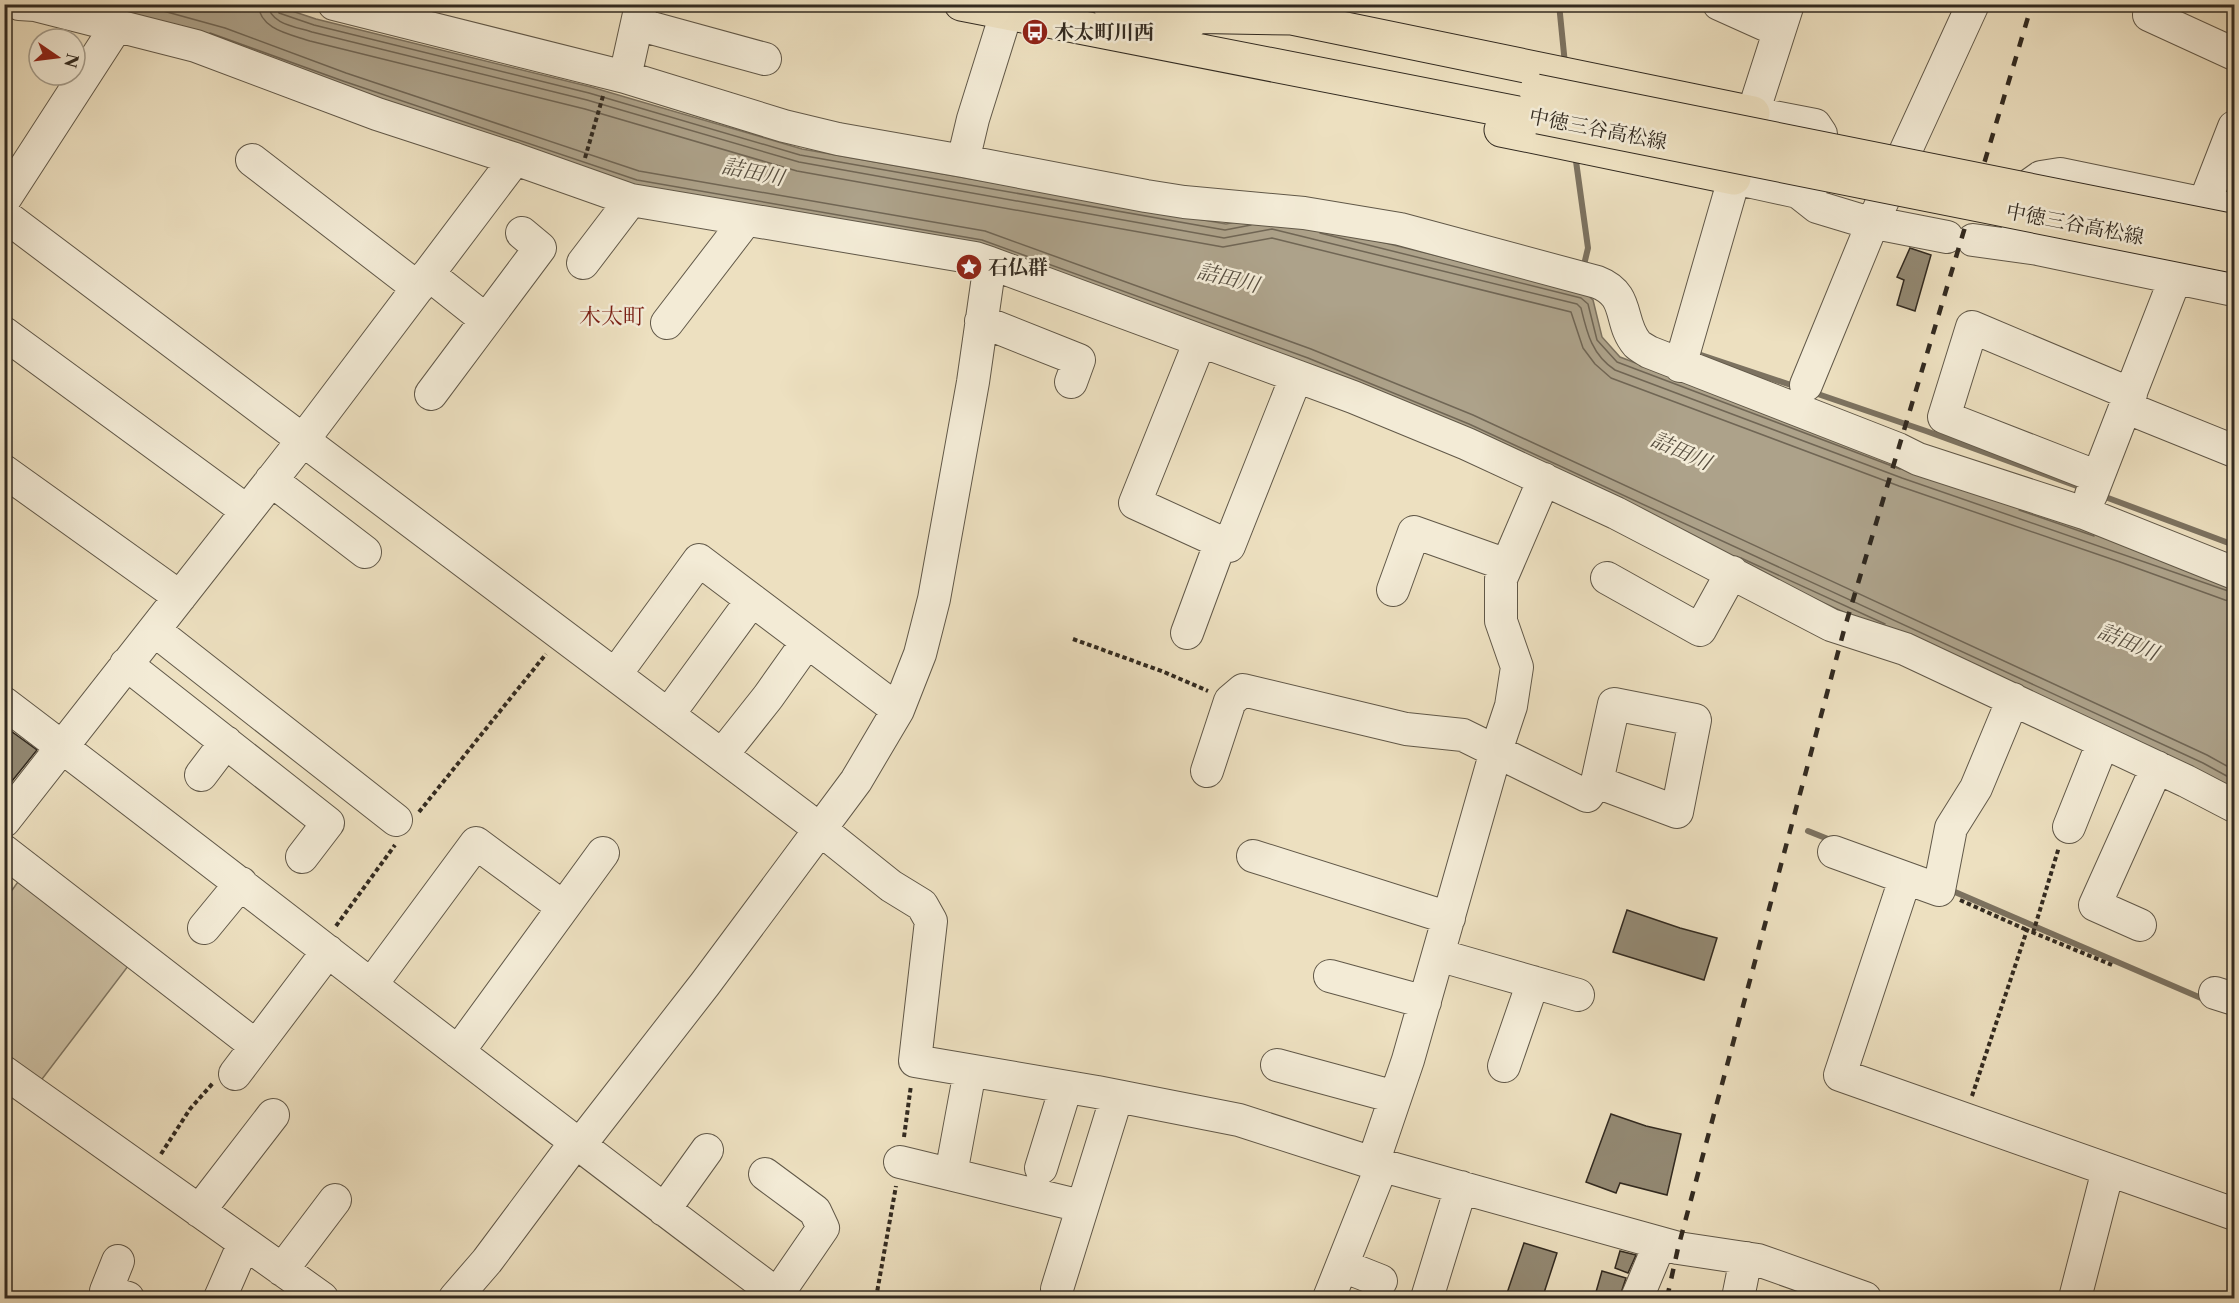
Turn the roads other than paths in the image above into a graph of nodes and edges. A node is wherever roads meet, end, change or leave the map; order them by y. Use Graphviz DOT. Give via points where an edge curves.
graph roads {
  1 [pos="19,4"];
  2 [pos="334,4"];
  3 [pos="961,4"];
  4 [pos="1109,4"];
  5 [pos="1719,4"];
  6 [pos="1973,4"];
  7 [pos="1007,9"];
  8 [pos="639,14"];
  9 [pos="2149,15"];
  10 [pos="1172,16"];
  11 [pos="1784,18"];
  12 [pos="116,27"];
  13 [pos="1187,48"];
  14 [pos="2235,54"];
  15 [pos="765,59"];
  16 [pos="615,82"];
  17 [pos="1538,104"];
  18 [pos="1753,113"];
  19 [pos="2235,127"];
  20 [pos="515,159"];
  21 [pos="252,160"];
  22 [pos="963,160"];
  23 [pos="1734,178"];
  24 [pos="1798,192"];
  25 [pos="4,200"];
  26 [pos="631,200"];
  27 [pos="2220,207"];
  28 [pos="4,215"];
  29 [pos="746,220"];
  30 [pos="1873,222"];
  31 [pos="2235,231"];
  32 [pos="522,233"];
  33 [pos="2038,249"];
  34 [pos="2235,256"];
  35 [pos="583,263"];
  36 [pos="990,263"];
  37 [pos="2175,278"];
  38 [pos="423,281"];
  39 [pos="2235,290"];
  40 [pos="486,320"];
  41 [pos="981,321"];
  42 [pos="667,322"];
  43 [pos="4,333"];
  44 [pos="1200,341"];
  45 [pos="1078,363"];
  46 [pos="1680,366"];
  47 [pos="1296,377"];
  48 [pos="1806,385"];
  49 [pos="431,394"];
  50 [pos="2128,401"];
  51 [pos="303,440"];
  52 [pos="2235,451"];
  53 [pos="4,471"];
  54 [pos="2098,477"];
  55 [pos="1544,479"];
  56 [pos="271,480"];
  57 [pos="247,512"];
  58 [pos="2084,513"];
  59 [pos="1221,542"];
  60 [pos="365,552"];
  61 [pos="1507,565"];
  62 [pos="1732,572"];
  63 [pos="2235,573"];
  64 [pos="1607,578"];
  65 [pos="1393,590"];
  66 [pos="180,597"];
  67 [pos="752,600"];
  68 [pos="154,630"];
  69 [pos="1187,633"];
  70 [pos="807,642"];
  71 [pos="126,664"];
  72 [pos="615,675"];
  73 [pos="2013,699"];
  74 [pos="4,703"];
  75 [pos="898,710"];
  76 [pos="668,715"];
  77 [pos="226,742"];
  78 [pos="2103,742"];
  79 [pos="62,746"];
  80 [pos="1496,751"];
  81 [pos="722,755"];
  82 [pos="2157,767"];
  83 [pos="1207,771"];
  84 [pos="201,775"];
  85 [pos="1597,782"];
  86 [pos="2235,806"];
  87 [pos="4,821"];
  88 [pos="404,825"];
  89 [pos="2069,827"];
  90 [pos="821,830"];
  91 [pos="4,851"];
  92 [pos="1834,852"];
  93 [pos="603,853"];
  94 [pos="1253,856"];
  95 [pos="302,857"];
  96 [pos="1905,879"];
  97 [pos="241,883"];
  98 [pos="563,907"];
  99 [pos="1449,918"];
  100 [pos="2140,925"];
  101 [pos="204,928"];
  102 [pos="325,948"];
  103 [pos="1438,955"];
  104 [pos="1330,975"];
  105 [pos="1533,982"];
  106 [pos="371,985"];
  107 [pos="1578,995"];
  108 [pos="1425,1002"];
  109 [pos="256,1046"];
  110 [pos="458,1052"];
  111 [pos="1277,1065"];
  112 [pos="1504,1066"];
  113 [pos="970,1071"];
  114 [pos="4,1072"];
  115 [pos="235,1074"];
  116 [pos="1066,1087"];
  117 [pos="1117,1096"];
  118 [pos="1395,1097"];
  119 [pos="273,1115"];
  120 [pos="577,1144"];
  121 [pos="707,1150"];
  122 [pos="900,1162"];
  123 [pos="1378,1164"];
  124 [pos="1041,1168"];
  125 [pos="2108,1170"];
  126 [pos="765,1174"];
  127 [pos="951,1174"];
  128 [pos="1461,1187"];
  129 [pos="335,1200"];
  130 [pos="1081,1206"];
  131 [pos="664,1210"];
  132 [pos="199,1211"];
  133 [pos="2235,1214"];
  134 [pos="244,1243"];
  135 [pos="1660,1244"];
  136 [pos="1746,1258"];
  137 [pos="118,1261"];
  138 [pos="1343,1266"];
  139 [pos="282,1270"];
  140 [pos="1381,1281"];
  141 [pos="1056,1288"];
  142 [pos="113,1296"];
  143 [pos="779,1297"];
  144 [pos="220,1299"];
  145 [pos="322,1299"];
  146 [pos="456,1299"];
  147 [pos="1329,1299"];
  148 [pos="1427,1299"];
  149 [pos="1637,1299"];
  150 [pos="1738,1299"];
  151 [pos="1864,1299"];
  152 [pos="2075,1299"];
  1 -- 12 [label="street"];
  2 -- 16 [label="street"];
  3 -- 7 [label="main road, 中徳三谷高松線"];
  4 -- 10 [label="main road, 中徳三谷高松線"];
  5 -- 11 [label="street"];
  6 -- 30 [label="street"];
  7 -- 13 [label="main road, 中徳三谷高松線"];
  7 -- 22 [label="street"];
  8 -- 15 [label="street"];
  8 -- 16 [label="street"];
  9 -- 14 [label="street"];
  10 -- 17 [label="main road, 中徳三谷高松線"];
  10 -- 18 [label="main road" via="1292,18"];
  11 -- 18 [label="street"];
  12 -- 20 [label="street" via="196,46 376,114"];
  12 -- 25 [label="street"];
  13 -- 17 [label="main road, 中徳三谷高松線"];
  13 -- 23 [label="main road" via="1235,73 1328,96"];
  16 -- 22 [label="street" via="838,139"];
  17 -- 31 [label="main road, 中徳三谷高松線, bridge"];
  17 -- 34 [label="main road, 中徳三谷高松線, bridge"];
  18 -- 23 [label="street"];
  18 -- 24 [label="street" via="1815,125 1821,134 1812,189"];
  19 -- 27 [label="street"];
  20 -- 26 [label="street"];
  20 -- 38 [label="street"];
  21 -- 38 [label="street"];
  22 -- 46 [label="street" via="1175,201 1304,213 1389,227 1597,282 1618,296 1637,344"];
  23 -- 24 [label="street"];
  23 -- 46 [label="street"];
  24 -- 30 [label="street" via="1817,207"];
  26 -- 29 [label="street"];
  26 -- 35 [label="street"];
  27 -- 33 [label="street" via="2061,174 2040,177 2024,189 2016,227 2023,240"];
  27 -- 37 [label="street"];
  28 -- 51 [label="street"];
  29 -- 36 [label="street"];
  29 -- 42 [label="street"];
  30 -- 33 [label="street"];
  30 -- 48 [label="street"];
  32 -- 40 [label="street" via="540,248"];
  33 -- 37 [label="street"];
  36 -- 41 [label="street"];
  36 -- 44 [label="street"];
  37 -- 39 [label="street"];
  37 -- 50 [label="street"];
  38 -- 40 [label="street"];
  38 -- 51 [label="street"];
  40 -- 49 [label="street"];
  41 -- 45 [label="street"];
  41 -- 75 [label="street" via="934,599 920,654"];
  43 -- 57 [label="street"];
  44 -- 47 [label="street"];
  44 -- 59 [label="street" via="1135,503"];
  46 -- 58 [label="street" via="1918,459"];
  47 -- 55 [label="street" via="1353,397"];
  47 -- 59 [label="street" via="1229,546"];
  50 -- 52 [label="street"];
  50 -- 54 [label="street"];
  50 -- 54 [label="street" via="1972,327 1944,417"];
  51 -- 56 [label="street"];
  51 -- 72 [label="street"];
  53 -- 66 [label="street"];
  54 -- 58 [label="street"];
  55 -- 61 [label="street"];
  55 -- 62 [label="street"];
  56 -- 57 [label="street"];
  56 -- 60 [label="street"];
  57 -- 66 [label="street"];
  58 -- 63 [label="street"];
  59 -- 69 [label="street"];
  61 -- 65 [label="street" via="1413,532"];
  61 -- 80 [label="street" via="1501,579 1501,621 1517,667 1511,706"];
  62 -- 64 [label="street" via="1700,630"];
  62 -- 73 [label="street" via="1831,625 1905,649"];
  66 -- 68 [label="street"];
  67 -- 70 [label="street"];
  67 -- 72 [label="street" via="699,560"];
  67 -- 76 [label="street"];
  68 -- 71 [label="street"];
  68 -- 88 [label="street"];
  70 -- 75 [label="street"];
  70 -- 81 [label="street"];
  71 -- 77 [label="street"];
  71 -- 79 [label="street"];
  72 -- 76 [label="street"];
  73 -- 78 [label="street"];
  73 -- 96 [label="street" via="1976,788 1951,828 1940,885"];
  74 -- 79 [label="street"];
  75 -- 90 [label="street"];
  76 -- 81 [label="street"];
  77 -- 84 [label="street"];
  77 -- 95 [label="street" via="328,823"];
  78 -- 82 [label="street"];
  78 -- 89 [label="street"];
  79 -- 87 [label="street"];
  79 -- 97 [label="street"];
  80 -- 83 [label="street" via="1463,735 1406,729 1244,690 1230,701"];
  80 -- 85 [label="street" via="1587,796"];
  80 -- 99 [label="street"];
  81 -- 90 [label="street"];
  82 -- 86 [label="street"];
  82 -- 100 [label="street" via="2095,905"];
  90 -- 113 [label="street" via="891,886 922,905 931,921 915,1061"];
  90 -- 120 [label="street"];
  91 -- 109 [label="street"];
  92 -- 96 [label="street"];
  93 -- 98 [label="street"];
  94 -- 99 [label="street"];
  96 -- 125 [label="street" via="1840,1075"];
  97 -- 101 [label="street"];
  97 -- 102 [label="street"];
  98 -- 106 [label="street" via="476,843"];
  98 -- 110 [label="street"];
  99 -- 103 [label="street"];
  102 -- 106 [label="street"];
  102 -- 109 [label="street"];
  103 -- 105 [label="street"];
  103 -- 108 [label="street"];
  104 -- 108 [label="street"];
  105 -- 107 [label="street"];
  105 -- 112 [label="street"];
  106 -- 110 [label="street"];
  108 -- 118 [label="street"];
  109 -- 115 [label="street"];
  110 -- 120 [label="street"];
  111 -- 118 [label="street"];
  113 -- 116 [label="street"];
  113 -- 127 [label="street"];
  114 -- 132 [label="street"];
  116 -- 117 [label="street"];
  116 -- 124 [label="street"];
  117 -- 123 [label="street" via="1239,1120"];
  117 -- 130 [label="street"];
  118 -- 123 [label="street"];
  119 -- 132 [label="street"];
  120 -- 131 [label="street"];
  120 -- 146 [label="street"];
  121 -- 131 [label="street"];
  122 -- 127 [label="street"];
  123 -- 128 [label="street"];
  123 -- 138 [label="street"];
  125 -- 133 [label="street"];
  125 -- 152 [label="street"];
  126 -- 143 [label="street" via="814,1211 822,1228"];
  127 -- 130 [label="street"];
  128 -- 135 [label="street"];
  128 -- 148 [label="street"];
  129 -- 139 [label="street"];
  130 -- 141 [label="street"];
  131 -- 143 [label="street"];
  132 -- 134 [label="street"];
  134 -- 139 [label="street"];
  134 -- 144 [label="street"];
  135 -- 136 [label="street"];
  135 -- 149 [label="street"];
  136 -- 150 [label="street"];
  136 -- 151 [label="street"];
  137 -- 142 [label="street"];
  138 -- 140 [label="street"];
  138 -- 147 [label="street"];
  139 -- 145 [label="street"];
}
